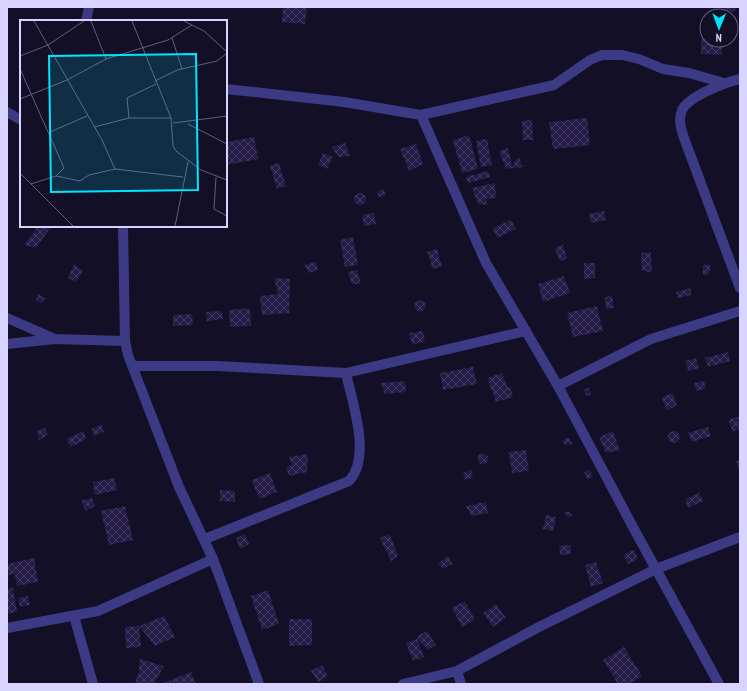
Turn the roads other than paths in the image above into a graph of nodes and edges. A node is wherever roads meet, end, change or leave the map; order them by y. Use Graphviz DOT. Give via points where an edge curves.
graph roads {
  1 [pos="89,7"];
  2 [pos="86,20"];
  3 [pos="740,79"];
  4 [pos="724,83"];
  5 [pos="227,89"];
  6 [pos="7,112"];
  7 [pos="421,115"];
  8 [pos="20,119"];
  9 [pos="123,227"];
  10 [pos="740,288"];
  11 [pos="740,310"];
  12 [pos="7,318"];
  13 [pos="526,331"];
  14 [pos="56,339"];
  15 [pos="125,341"];
  16 [pos="7,344"];
  17 [pos="132,366"];
  18 [pos="346,373"];
  19 [pos="558,386"];
  20 [pos="740,537"];
  21 [pos="205,539"];
  22 [pos="213,559"];
  23 [pos="656,569"];
  24 [pos="74,616"];
  25 [pos="7,628"];
  26 [pos="457,671"];
  27 [pos="94,684"];
  28 [pos="259,684"];
  29 [pos="403,684"];
  30 [pos="461,684"];
  31 [pos="719,684"];
  1 -- 2 [label="street"];
  3 -- 4 [label="street"];
  4 -- 7 [label="street" via="663,69 622,54 602,55 590,60 554,86"];
  4 -- 10 [label="street" via="702,94 683,109 680,121"];
  5 -- 7 [label="street" via="344,102"];
  6 -- 8 [label="street"];
  7 -- 13 [label="street" via="486,263"];
  9 -- 15 [label="street"];
  11 -- 19 [label="street" via="650,339"];
  12 -- 14 [label="street"];
  13 -- 18 [label="street"];
  13 -- 19 [label="street"];
  14 -- 15 [label="street"];
  14 -- 16 [label="street"];
  15 -- 17 [label="street"];
  17 -- 18 [label="street" via="217,366"];
  17 -- 21 [label="street" via="179,487"];
  18 -- 21 [label="street" via="360,439 356,474 349,481"];
  19 -- 23 [label="street"];
  20 -- 23 [label="street"];
  21 -- 22 [label="street"];
  22 -- 24 [label="street" via="98,611"];
  22 -- 28 [label="street"];
  23 -- 26 [label="street"];
  23 -- 31 [label="street"];
  24 -- 25 [label="street"];
  24 -- 27 [label="street"];
  26 -- 29 [label="street"];
  26 -- 30 [label="street"];
}
